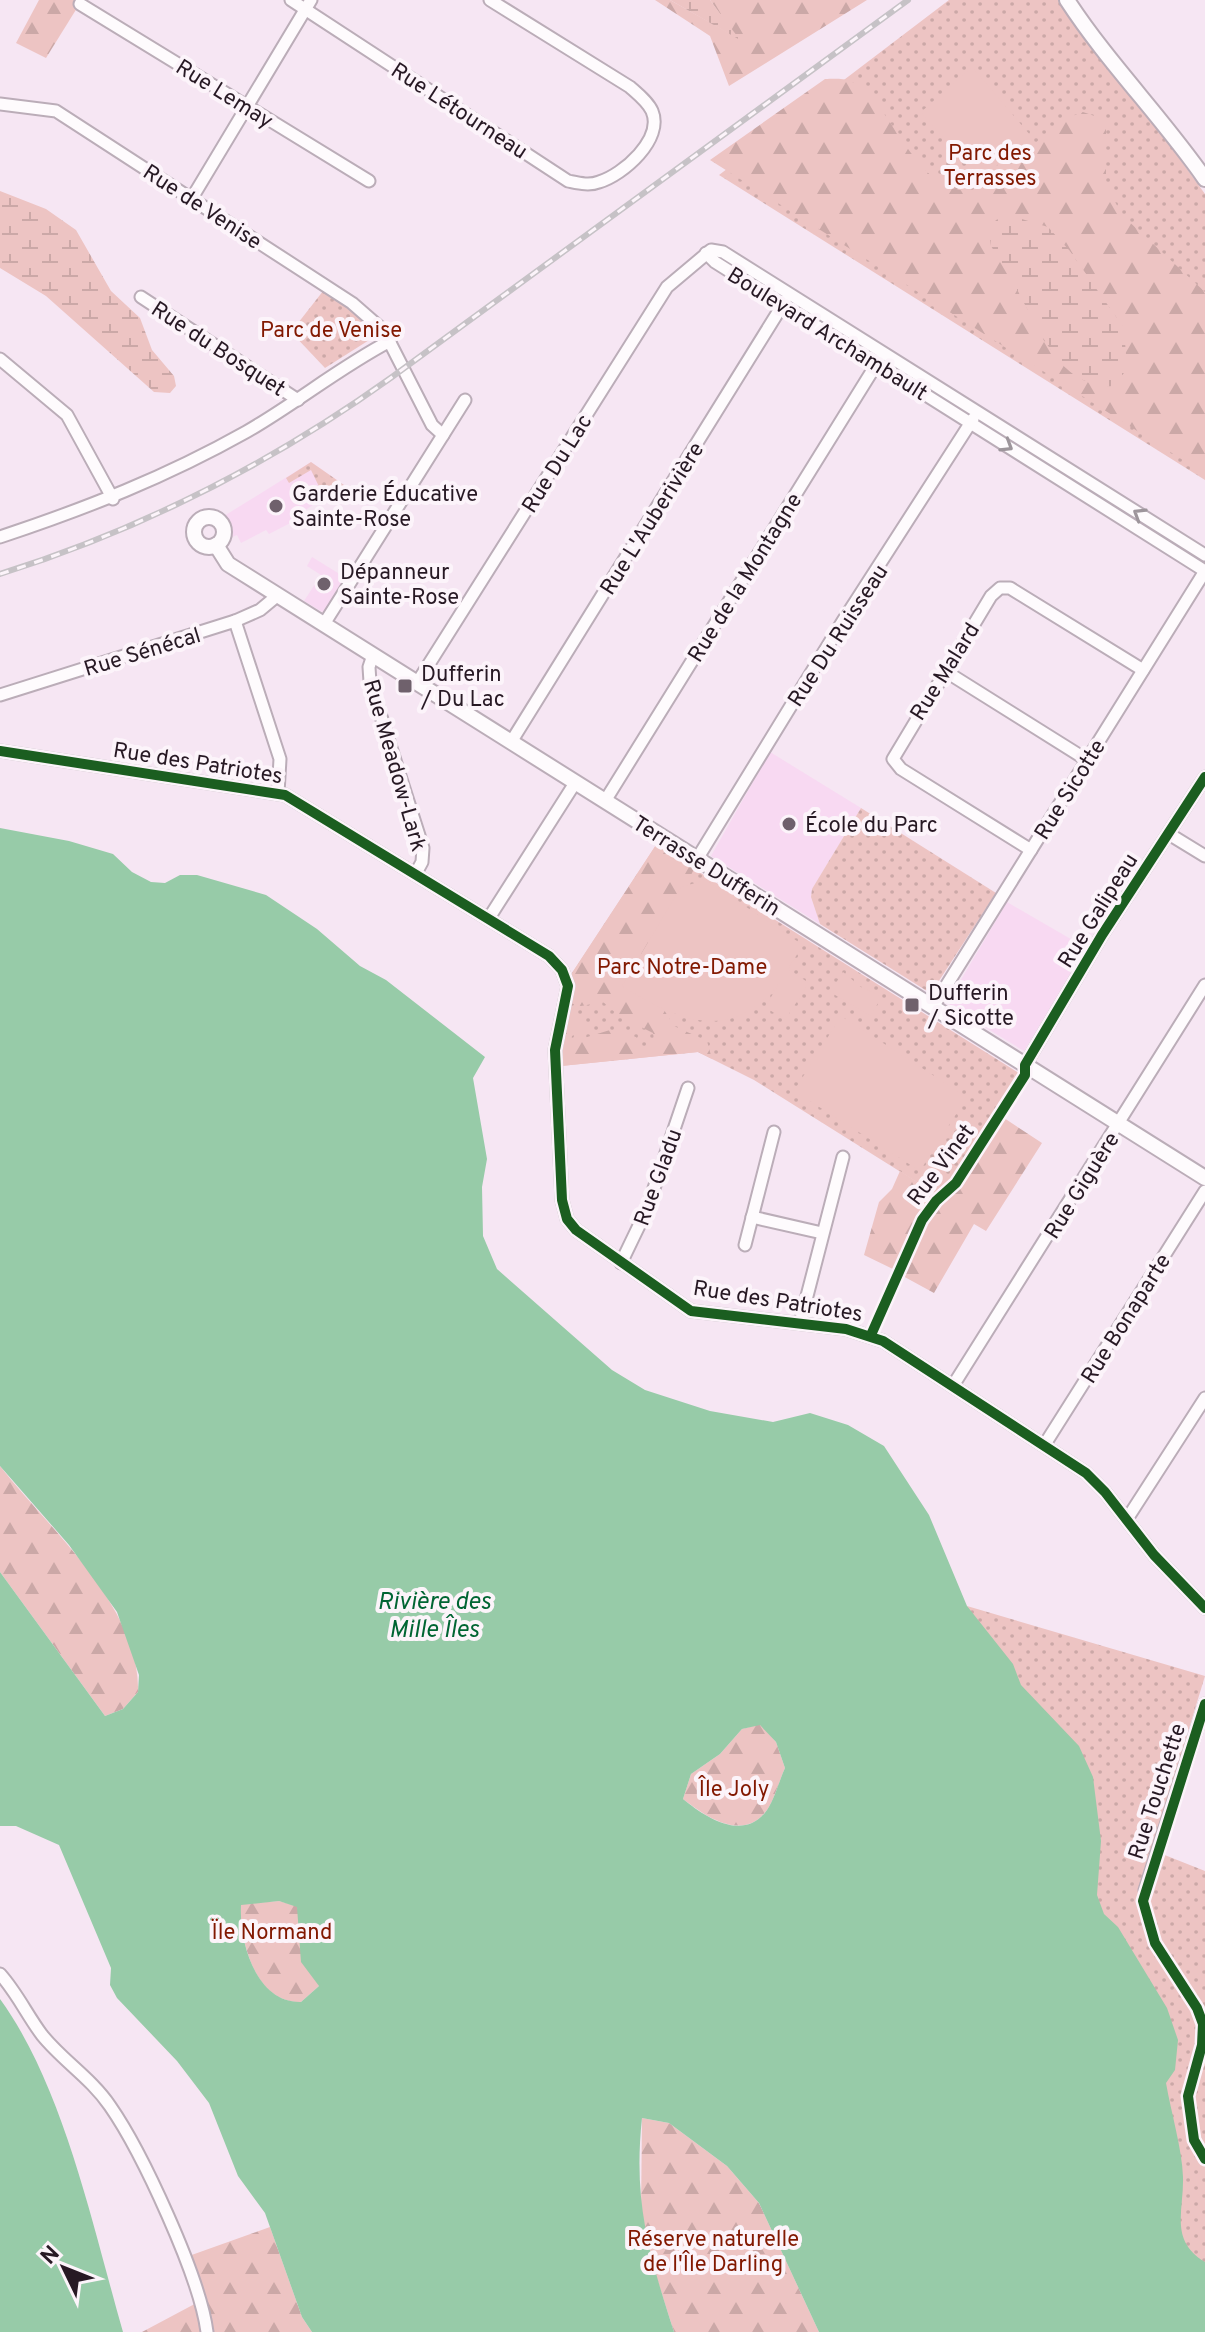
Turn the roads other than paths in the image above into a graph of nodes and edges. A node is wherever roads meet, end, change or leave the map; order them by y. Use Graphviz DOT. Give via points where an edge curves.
graph roads {
  1 [pos="291,0"];
  2 [pos="490,0"];
  3 [pos="1067,0"];
  4 [pos="80,4"];
  5 [pos="308,4"];
  6 [pos="0,104"];
  7 [pos="247,106"];
  8 [pos="1205,179"];
  9 [pos="369,181"];
  10 [pos="192,198"];
  11 [pos="706,253"];
  12 [pos="790,294"];
  13 [pos="141,297"];
  14 [pos="783,306"];
  15 [pos="390,341"];
  16 [pos="883,353"];
  17 [pos="0,359"];
  18 [pos="876,364"];
  19 [pos="298,400"];
  20 [pos="465,400"];
  21 [pos="978,412"];
  22 [pos="971,423"];
  23 [pos="443,435"];
  24 [pos="1081,478"];
  25 [pos="1074,489"];
  26 [pos="113,499"];
  27 [pos="0,537"];
  28 [pos="216,545"];
  29 [pos="1205,555"];
  30 [pos="1205,571"];
  31 [pos="278,595"];
  32 [pos="235,621"];
  33 [pos="324,624"];
  34 [pos="373,655"];
  35 [pos="1143,670"];
  36 [pos="945,671"];
  37 [pos="417,683"];
  38 [pos="0,695"];
  39 [pos="511,742"];
  40 [pos="0,751"];
  41 [pos="1087,760"];
  42 [pos="1205,777"];
  43 [pos="575,783"];
  44 [pos="278,793"];
  45 [pos="605,801"];
  46 [pos="1169,834"];
  47 [pos="1031,850"];
  48 [pos="1205,856"];
  49 [pos="697,859"];
  50 [pos="416,873"];
  51 [pos="489,918"];
  52 [pos="1205,985"];
  53 [pos="933,1007"];
  54 [pos="1025,1065"];
  55 [pos="688,1088"];
  56 [pos="1119,1124"];
  57 [pos="774,1132"];
  58 [pos="843,1157"];
  59 [pos="1205,1178"];
  60 [pos="1205,1191"];
  61 [pos="752,1217"];
  62 [pos="822,1233"];
  63 [pos="745,1245"];
  64 [pos="621,1263"];
  65 [pos="800,1323"];
  66 [pos="954,1384"];
  67 [pos="1205,1398"];
  68 [pos="1045,1444"];
  69 [pos="1127,1519"];
  70 [pos="1205,1606"];
  71 [pos="1205,1704"];
  72 [pos="1145,1890"];
  73 [pos="0,1974"];
  74 [pos="207,2332"];
  1 -- 5 [label="street, Rue Létourneau"];
  2 -- 5 [label="street, Rue Létourneau" via="630,87 644,101 655,126 652,139 634,159 602,182 568,181"];
  3 -- 8 [label="street"];
  4 -- 7 [label="street, Rue Lemay"];
  5 -- 7 [label="street"];
  6 -- 10 [label="street, Rue de Venise" via="56,111"];
  7 -- 9 [label="street, Rue Lemay"];
  7 -- 10 [label="street"];
  10 -- 15 [label="street, Rue de Venise" via="352,303 377,322"];
  11 -- 12 [label="street, Boulevard Archambault" via="723,252"];
  11 -- 14 [label="street, Boulevard Archambault"];
  11 -- 37 [label="street, Rue Du Lac" via="667,287"];
  12 -- 14 [label="street, Rue L'Auberivière"];
  12 -- 16 [label="street, Boulevard Archambault"];
  13 -- 19 [label="street, Rue du Bosquet"];
  14 -- 18 [label="street, Boulevard Archambault"];
  14 -- 39 [label="street, Rue L'Auberivière"];
  15 -- 19 [label="street"];
  15 -- 23 [label="street, Rue de Venise" via="432,425"];
  16 -- 18 [label="street, Rue de la Montagne"];
  16 -- 21 [label="street, Boulevard Archambault"];
  17 -- 26 [label="street" via="67,415"];
  18 -- 22 [label="street, Boulevard Archambault"];
  18 -- 45 [label="street, Rue de la Montagne"];
  19 -- 26 [label="street"];
  20 -- 23 [label="street"];
  21 -- 22 [label="street, Rue Du Ruisseau"];
  21 -- 24 [label="street, Boulevard Archambault"];
  22 -- 25 [label="street, Boulevard Archambault, one-way"];
  22 -- 49 [label="street, Rue Du Ruisseau"];
  23 -- 33 [label="street"];
  24 -- 25 [label="street"];
  29 -- 24 [label="street, Boulevard Archambault, one-way"];
  25 -- 30 [label="street, Boulevard Archambault"];
  26 -- 27 [label="street"];
  28 -- 31 [label="street, Terrasse Dufferin" via="226,562"];
  30 -- 35 [label="street, Rue Sicotte"];
  31 -- 32 [label="street, Rue Sénécal"];
  31 -- 33 [label="street, Terrasse Dufferin"];
  32 -- 38 [label="street, Rue Sénécal"];
  32 -- 44 [label="street" via="280,759"];
  33 -- 34 [label="street, Terrasse Dufferin"];
  34 -- 37 [label="street, Terrasse Dufferin"];
  34 -- 50 [label="street, Rue Meadow-Lark" via="369,679 423,848"];
  35 -- 36 [label="street, Rue Malard" via="1005,586 991,596"];
  35 -- 41 [label="street, Rue Sicotte"];
  36 -- 41 [label="street"];
  36 -- 47 [label="street, Rue Malard" via="894,761"];
  37 -- 39 [label="street, Terrasse Dufferin"];
  39 -- 43 [label="street, Terrasse Dufferin"];
  40 -- 44 [label="street, Rue des Patriotes"];
  41 -- 47 [label="street, Rue Sicotte"];
  42 -- 46 [label="street, Rue Galipeau"];
  43 -- 45 [label="street, Terrasse Dufferin"];
  43 -- 51 [label="street"];
  44 -- 50 [label="street, Rue des Patriotes"];
  45 -- 49 [label="street, Terrasse Dufferin"];
  46 -- 48 [label="street"];
  46 -- 54 [label="street, Rue Galipeau"];
  47 -- 53 [label="street, Rue Sicotte"];
  49 -- 53 [label="street, Terrasse Dufferin"];
  50 -- 51 [label="street, Rue des Patriotes"];
  51 -- 64 [label="street, Rue des Patriotes" via="553,959 567,981 555,1050 563,1208 576,1230"];
  52 -- 56 [label="street, Rue Giguère"];
  53 -- 54 [label="street, Terrasse Dufferin"];
  54 -- 56 [label="street, Terrasse Dufferin"];
  55 -- 64 [label="street, Rue Gladu" via="647,1209"];
  56 -- 59 [label="street, Terrasse Dufferin"];
  56 -- 66 [label="street, Rue Giguère"];
  57 -- 61 [label="street"];
  58 -- 62 [label="street"];
  60 -- 68 [label="street, Rue Bonaparte"];
  61 -- 62 [label="street"];
  61 -- 63 [label="street"];
  62 -- 65 [label="street"];
  64 -- 65 [label="street, Rue des Patriotes" via="691,1311"];
  65 -- 66 [label="street, Rue des Patriotes" via="871,1335"];
  66 -- 68 [label="street, Rue des Patriotes"];
  67 -- 69 [label="street"];
  68 -- 69 [label="street, Rue des Patriotes" via="1096,1482"];
  69 -- 70 [label="street, Rue des Patriotes"];
  71 -- 72 [label="street, Rue Touchette"];
  73 -- 74 [label="street" via="53,2048 111,2106 182,2254"];
}
